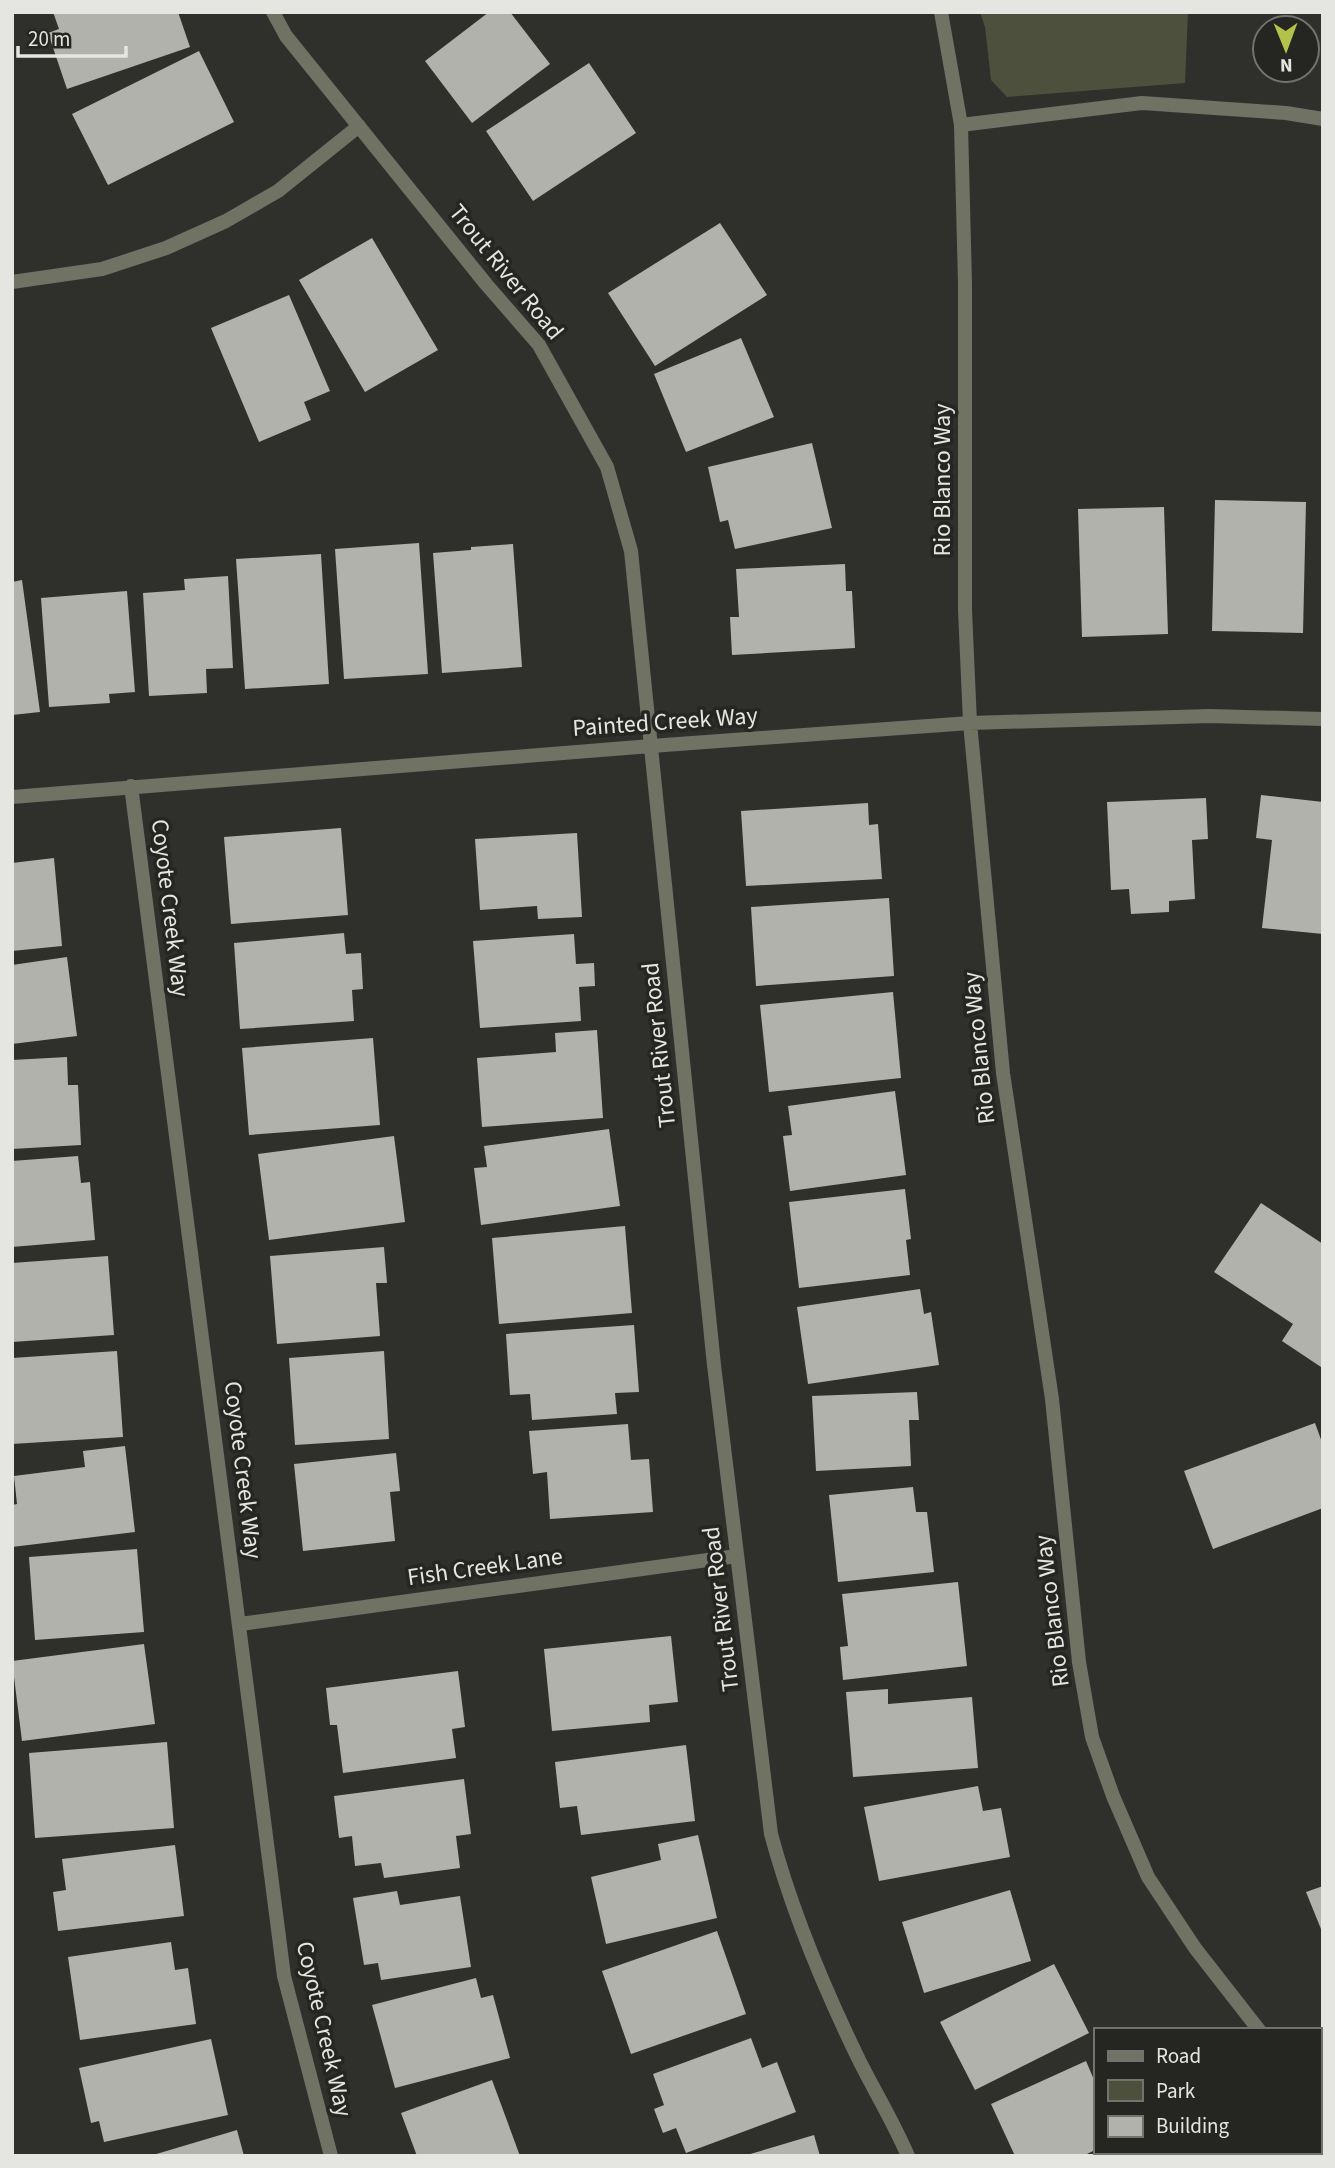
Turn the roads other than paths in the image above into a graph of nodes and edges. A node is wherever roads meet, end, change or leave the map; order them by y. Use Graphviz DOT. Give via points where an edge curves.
graph roads {
  1 [pos="273,12"];
  2 [pos="941,12"];
  3 [pos="1323,119"];
  4 [pos="961,125"];
  5 [pos="359,126"];
  6 [pos="12,282"];
  7 [pos="1323,719"];
  8 [pos="970,723"];
  9 [pos="651,746"];
  10 [pos="131,786"];
  11 [pos="12,797"];
  12 [pos="737,1556"];
  13 [pos="240,1624"];
  14 [pos="1257,2028"];
  15 [pos="331,2156"];
  16 [pos="908,2156"];
  1 -- 5 [label="street, Trout River Road" via="286,36"];
  2 -- 4 [label="street, Rio Blanco Way"];
  3 -- 4 [label="street" via="1142,103"];
  4 -- 8 [label="street, Rio Blanco Way"];
  5 -- 6 [label="street" via="278,191 166,248 102,269"];
  5 -- 9 [label="street, Trout River Road" via="540,345 607,467 631,551"];
  7 -- 8 [label="street, Painted Creek Way" via="1210,716"];
  8 -- 9 [label="street, Painted Creek Way"];
  8 -- 14 [label="street, Rio Blanco Way" via="1003,1073 1052,1399 1079,1662 1092,1737 1148,1877 1195,1948"];
  9 -- 10 [label="street, Painted Creek Way"];
  9 -- 12 [label="street, Trout River Road"];
  10 -- 11 [label="street, Painted Creek Way"];
  10 -- 13 [label="street, Coyote Creek Way"];
  12 -- 13 [label="street, Fish Creek Lane"];
  12 -- 16 [label="street, Trout River Road" via="771,1834 786,1887 859,2059"];
  13 -- 15 [label="street, Coyote Creek Way" via="284,1976"];
}
